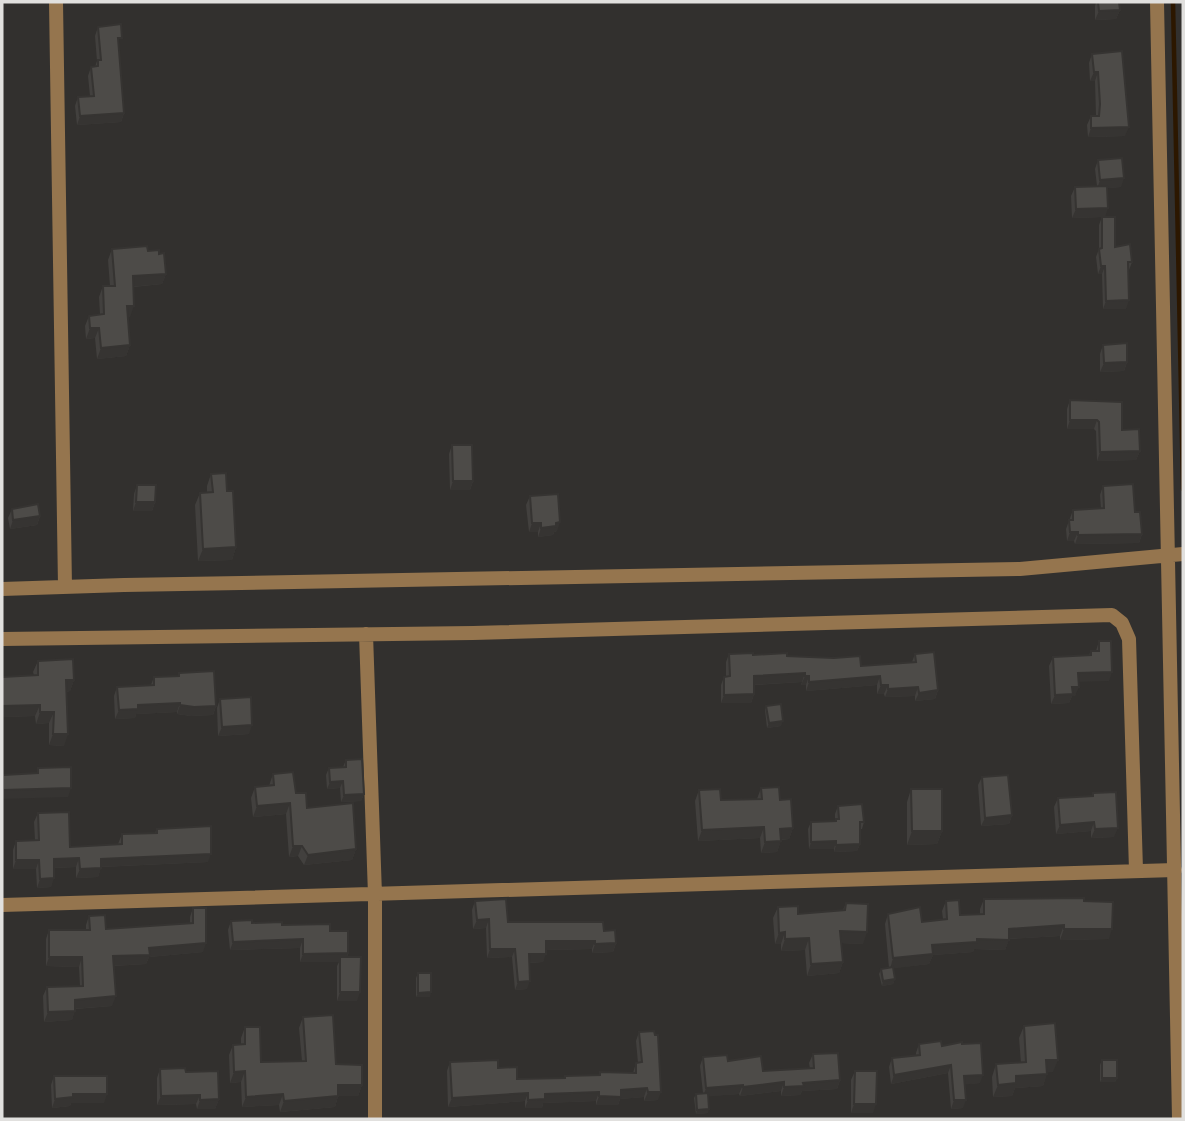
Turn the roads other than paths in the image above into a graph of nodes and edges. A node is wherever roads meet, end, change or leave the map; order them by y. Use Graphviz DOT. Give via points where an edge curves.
graph roads {
  1 [pos="56,2"];
  2 [pos="1157,2"];
  3 [pos="1176,555"];
  4 [pos="65,587"];
  5 [pos="2,589"];
  6 [pos="366,634"];
  7 [pos="2,639"];
  8 [pos="1136,870"];
  9 [pos="1175,870"];
  10 [pos="375,895"];
  11 [pos="1179,898"];
  12 [pos="2,905"];
  13 [pos="375,1119"];
  14 [pos="1179,1119"];
  1 -- 4 [label="street"];
  2 -- 3 [label="street"];
  3 -- 4 [label="street" via="1020,569"];
  3 -- 9 [label="street"];
  4 -- 5 [label="street"];
  6 -- 7 [label="street"];
  6 -- 8 [label="street" via="1112,615 1122,623 1129,639"];
  6 -- 10 [label="street"];
  8 -- 9 [label="street"];
  8 -- 10 [label="street"];
  9 -- 11 [label="street"];
  10 -- 12 [label="street"];
  10 -- 13 [label="street"];
  11 -- 14 [label="street"];
}
